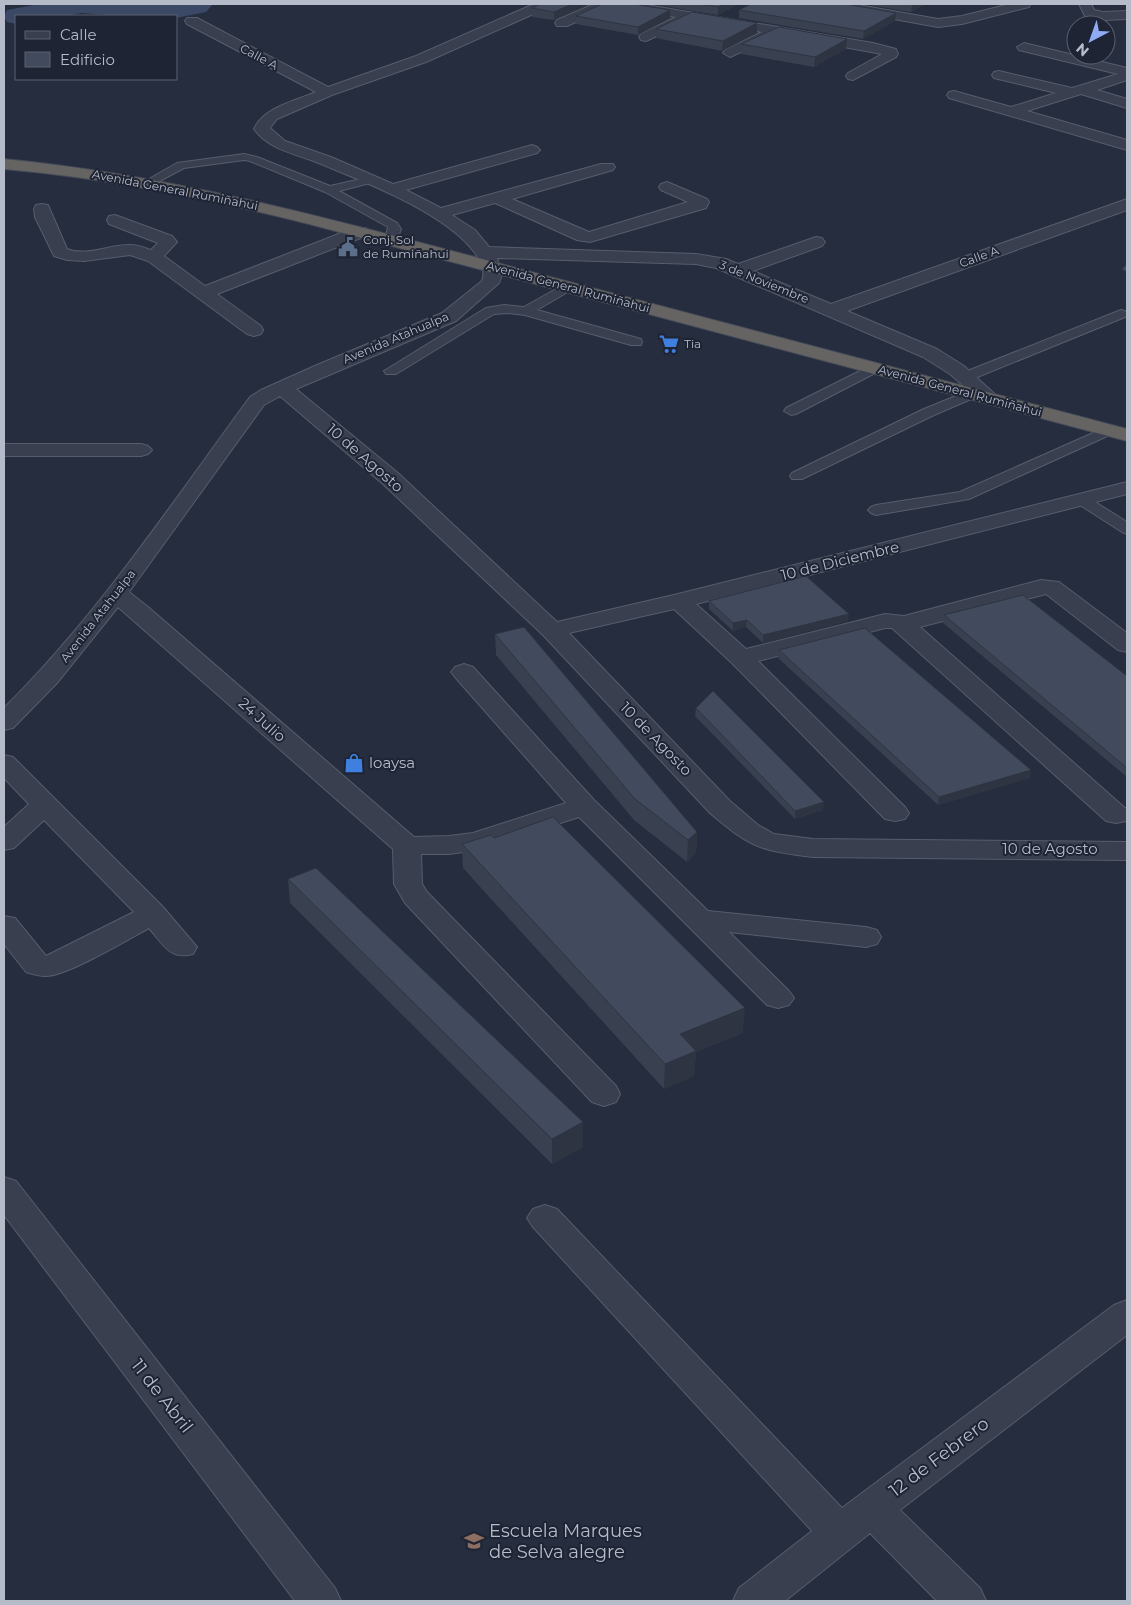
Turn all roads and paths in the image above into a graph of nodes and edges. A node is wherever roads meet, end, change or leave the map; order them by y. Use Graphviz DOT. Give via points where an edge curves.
graph roads {
  1 [pos="544,4"];
  2 [pos="604,4"];
  3 [pos="620,4"];
  4 [pos="624,4"];
  5 [pos="834,4"];
  6 [pos="1024,4"];
  7 [pos="1085,4"];
  8 [pos="736,12"];
  9 [pos="1127,15"];
  10 [pos="689,16"];
  11 [pos="192,21"];
  12 [pos="720,21"];
  13 [pos="562,23"];
  14 [pos="824,27"];
  15 [pos="776,31"];
  16 [pos="806,36"];
  17 [pos="646,38"];
  18 [pos="890,39"];
  19 [pos="1024,47"];
  20 [pos="873,48"];
  21 [pos="730,53"];
  22 [pos="1127,74"];
  23 [pos="1000,75"];
  24 [pos="853,76"];
  25 [pos="327,92"];
  26 [pos="1077,92"];
  27 [pos="954,95"];
  28 [pos="1127,104"];
  29 [pos="1012,111"];
  30 [pos="1127,146"];
  31 [pos="532,150"];
  32 [pos="4,164"];
  33 [pos="607,167"];
  34 [pos="370,180"];
  35 [pos="148,183"];
  36 [pos="667,187"];
  37 [pos="392,189"];
  38 [pos="329,190"];
  39 [pos="497,198"];
  40 [pos="1127,204"];
  41 [pos="42,209"];
  42 [pos="439,214"];
  43 [pos="115,220"];
  44 [pos="360,232"];
  45 [pos="391,240"];
  46 [pos="816,242"];
  47 [pos="154,257"];
  48 [pos="487,259"];
  49 [pos="739,270"];
  50 [pos="567,287"];
  51 [pos="204,293"];
  52 [pos="832,310"];
  53 [pos="526,311"];
  54 [pos="1120,314"];
  55 [pos="254,330"];
  56 [pos="636,342"];
  57 [pos="874,368"];
  58 [pos="391,371"];
  59 [pos="968,385"];
  60 [pos="282,388"];
  61 [pos="989,398"];
  62 [pos="791,411"];
  63 [pos="1109,430"];
  64 [pos="1127,435"];
  65 [pos="4,450"];
  66 [pos="141,450"];
  67 [pos="797,476"];
  68 [pos="1127,488"];
  69 [pos="1082,500"];
  70 [pos="876,510"];
  71 [pos="1127,529"];
  72 [pos="116,594"];
  73 [pos="679,601"];
  74 [pos="903,624"];
  75 [pos="552,630"];
  76 [pos="1127,645"];
  77 [pos="741,658"];
  78 [pos="464,672"];
  79 [pos="4,722"];
  80 [pos="4,763"];
  81 [pos="45,804"];
  82 [pos="584,806"];
  83 [pos="895,814"];
  84 [pos="1116,815"];
  85 [pos="4,842"];
  86 [pos="407,846"];
  87 [pos="1127,851"];
  88 [pos="153,914"];
  89 [pos="700,920"];
  90 [pos="4,925"];
  91 [pos="866,936"];
  92 [pos="182,947"];
  93 [pos="778,998"];
  94 [pos="604,1094"];
  95 [pos="9,1212"];
  96 [pos="545,1218"];
  97 [pos="1127,1315"];
  98 [pos="872,1508"];
  99 [pos="840,1534"];
  100 [pos="320,1601"];
  101 [pos="754,1601"];
  102 [pos="965,1601"];
  1 -- 25 [label="street" via="422,59"];
  2 -- 13 [label="street"];
  3 -- 4 [label="street"];
  4 -- 10 [label="street"];
  5 -- 6 [label="street" via="938,23"];
  7 -- 9 [label="street" via="1086,10 1093,14"];
  8 -- 12 [label="street"];
  10 -- 12 [label="street"];
  10 -- 17 [label="street"];
  11 -- 25 [label="street, Calle A"];
  12 -- 15 [label="street"];
  14 -- 16 [label="street"];
  15 -- 16 [label="street"];
  15 -- 21 [label="street"];
  16 -- 20 [label="street"];
  18 -- 20 [label="street"];
  19 -- 22 [label="street"];
  20 -- 24 [label="street" via="891,54"];
  22 -- 26 [label="street"];
  23 -- 26 [label="street"];
  25 -- 34 [label="street" via="272,116 262,129 280,144"];
  26 -- 28 [label="street"];
  26 -- 29 [label="street"];
  27 -- 29 [label="street"];
  29 -- 30 [label="street"];
  31 -- 37 [label="street"];
  32 -- 35 [label="highway, Avenida General Rumiñahui"];
  33 -- 39 [label="street"];
  34 -- 37 [label="street"];
  34 -- 38 [label="lane"];
  35 -- 38 [label="lane" via="181,165 244,157"];
  35 -- 44 [label="highway, Avenida General Rumiñahui"];
  36 -- 39 [label="street" via="701,202 590,237"];
  37 -- 42 [label="street"];
  38 -- 45 [label="lane" via="393,225 395,229"];
  39 -- 42 [label="street"];
  40 -- 52 [label="street, Calle A"];
  41 -- 47 [label="street" via="60,252 66,255 130,250"];
  42 -- 48 [label="street" via="469,234"];
  43 -- 47 [label="street" via="166,240 168,242"];
  44 -- 45 [label="highway, Avenida General Rumiñahui"];
  44 -- 51 [label="street"];
  45 -- 48 [label="highway, Avenida General Rumiñahui"];
  46 -- 49 [label="street"];
  47 -- 51 [label="street"];
  48 -- 49 [label="street, 3 de Noviembre" via="696,259"];
  48 -- 50 [label="highway, Avenida General Rumiñahui"];
  48 -- 60 [label="street, Avenida Atahualpa" via="493,275 490,283 450,316"];
  49 -- 52 [label="street, 3 de Noviembre"];
  50 -- 53 [label="lane"];
  50 -- 57 [label="highway, Avenida General Rumiñahui"];
  51 -- 55 [label="street"];
  52 -- 59 [label="street, 3 de Noviembre" via="930,353"];
  53 -- 56 [label="lane"];
  53 -- 58 [label="lane" via="507,308 490,311"];
  54 -- 59 [label="lane"];
  57 -- 59 [label="highway, Avenida General Rumiñahui"];
  57 -- 62 [label="lane"];
  59 -- 61 [label="street, 3 de Noviembre"];
  59 -- 67 [label="lane" via="929,412"];
  60 -- 72 [label="street, Avenida Atahualpa" via="257,401"];
  60 -- 75 [label="street, 10 de Agosto" via="391,479"];
  61 -- 63 [label="highway, Avenida General Rumiñahui"];
  63 -- 64 [label="highway, Avenida General Rumiñahui"];
  63 -- 70 [label="lane" via="964,496"];
  65 -- 66 [label="street"];
  68 -- 69 [label="street, 10 de Diciembre"];
  69 -- 71 [label="lane"];
  69 -- 73 [label="street, 10 de Diciembre"];
  72 -- 79 [label="street, Avenida Atahualpa" via="48,678"];
  72 -- 86 [label="street, 24 Julio"];
  73 -- 75 [label="street, 10 de Diciembre"];
  73 -- 77 [label="street"];
  74 -- 76 [label="street" via="1050,587"];
  74 -- 77 [label="street" via="885,620"];
  74 -- 84 [label="street"];
  75 -- 87 [label="street, 10 de Agosto" via="720,807 758,838 813,848"];
  77 -- 83 [label="street"];
  78 -- 82 [label="street"];
  80 -- 81 [label="street"];
  81 -- 85 [label="street"];
  81 -- 88 [label="street"];
  82 -- 86 [label="street" via="477,842"];
  82 -- 89 [label="street"];
  86 -- 94 [label="street" via="408,884 415,897"];
  88 -- 90 [label="street" via="47,966 37,965"];
  88 -- 92 [label="street"];
  89 -- 91 [label="street"];
  89 -- 93 [label="street"];
  95 -- 100 [label="street, 11 de Abril"];
  96 -- 99 [label="street"];
  97 -- 98 [label="street, 12 de Febrero"];
  98 -- 99 [label="street, 12 de Febrero"];
  98 -- 102 [label="street"];
  99 -- 101 [label="street, 12 de Febrero"];
}
